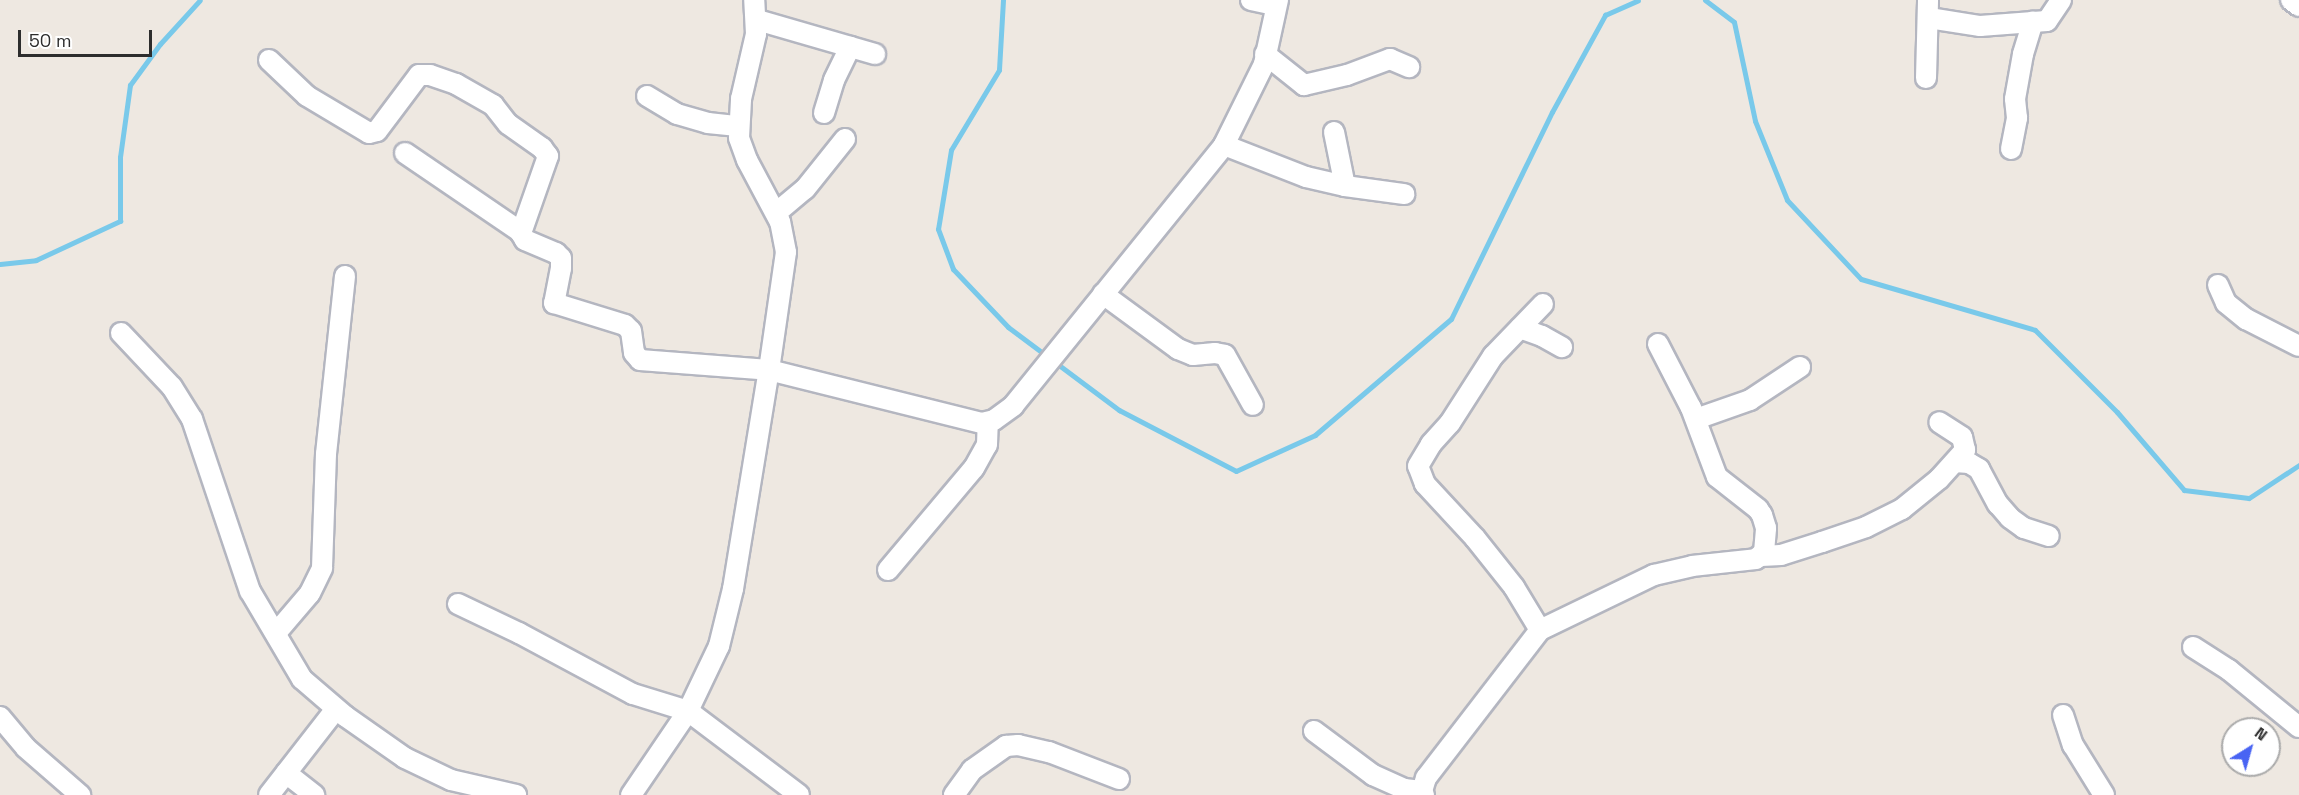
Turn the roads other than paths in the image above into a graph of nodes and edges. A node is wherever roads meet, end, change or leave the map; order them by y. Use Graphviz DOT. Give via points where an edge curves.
graph roads {
  1 [pos="1251,0"];
  2 [pos="2061,0"];
  3 [pos="2290,0"];
  4 [pos="1276,3"];
  5 [pos="2299,6"];
  6 [pos="1928,9"];
  7 [pos="756,10"];
  8 [pos="2033,22"];
  9 [pos="850,47"];
  10 [pos="875,54"];
  11 [pos="1265,54"];
  12 [pos="269,60"];
  13 [pos="1409,67"];
  14 [pos="1926,78"];
  15 [pos="647,96"];
  16 [pos="824,113"];
  17 [pos="738,126"];
  18 [pos="1334,132"];
  19 [pos="845,139"];
  20 [pos="1224,145"];
  21 [pos="2011,149"];
  22 [pos="405,153"];
  23 [pos="1346,186"];
  24 [pos="1404,194"];
  25 [pos="776,213"];
  26 [pos="521,232"];
  27 [pos="345,276"];
  28 [pos="2218,285"];
  29 [pos="1102,294"];
  30 [pos="1543,304"];
  31 [pos="1520,328"];
  32 [pos="121,333"];
  33 [pos="1658,344"];
  34 [pos="2299,346"];
  35 [pos="1562,347"];
  36 [pos="1800,367"];
  37 [pos="769,370"];
  38 [pos="1253,405"];
  39 [pos="1696,419"];
  40 [pos="988,422"];
  41 [pos="1940,422"];
  42 [pos="1955,462"];
  43 [pos="2049,536"];
  44 [pos="1761,556"];
  45 [pos="888,570"];
  46 [pos="458,604"];
  47 [pos="1540,630"];
  48 [pos="276,633"];
  49 [pos="2193,646"];
  50 [pos="336,709"];
  51 [pos="688,711"];
  52 [pos="2063,715"];
  53 [pos="0,717"];
  54 [pos="2299,727"];
  55 [pos="1314,731"];
  56 [pos="286,774"];
  57 [pos="1119,779"];
  58 [pos="1423,793"];
  59 [pos="506,794"];
  60 [pos="80,795"];
  61 [pos="269,795"];
  62 [pos="314,795"];
  63 [pos="631,795"];
  64 [pos="799,795"];
  65 [pos="954,795"];
  66 [pos="2104,795"];
  1 -- 4 [label="street"];
  2 -- 8 [label="street" via="2046,21"];
  3 -- 5 [label="street"];
  4 -- 11 [label="street"];
  6 -- 8 [label="street" via="1980,26"];
  6 -- 14 [label="street"];
  7 -- 9 [label="street"];
  7 -- 17 [label="street"];
  8 -- 21 [label="street" via="2015,99 2018,118"];
  9 -- 10 [label="street"];
  9 -- 16 [label="street"];
  11 -- 13 [label="street" via="1304,85 1390,59"];
  11 -- 20 [label="street" via="1251,93"];
  12 -- 26 [label="street" via="307,96 369,133 388,118 419,75 477,94 548,156"];
  15 -- 17 [label="street" via="677,114"];
  17 -- 25 [label="street" via="741,149"];
  18 -- 23 [label="street"];
  19 -- 25 [label="street" via="805,189"];
  20 -- 23 [label="street" via="1306,177"];
  20 -- 29 [label="street"];
  22 -- 26 [label="street"];
  23 -- 24 [label="street"];
  25 -- 37 [label="street" via="786,252"];
  26 -- 37 [label="street" via="525,240 561,258 554,303 625,325 631,331 634,353 640,360"];
  27 -- 48 [label="street" via="326,454 322,568 310,593"];
  28 -- 34 [label="street" via="2226,303 2246,319"];
  29 -- 38 [label="street" via="1178,350 1193,355 1225,355"];
  29 -- 40 [label="street" via="1005,415"];
  30 -- 31 [label="street"];
  31 -- 35 [label="street"];
  31 -- 47 [label="street" via="1493,356 1418,466 1425,484 1514,587"];
  32 -- 48 [label="street" via="172,387 192,419 250,591"];
  33 -- 39 [label="street"];
  36 -- 39 [label="street" via="1750,400"];
  37 -- 40 [label="street"];
  37 -- 51 [label="street" via="726,619 719,645"];
  39 -- 44 [label="street" via="1717,477 1762,515 1766,547"];
  40 -- 45 [label="street" via="987,446 974,468"];
  41 -- 42 [label="street" via="1962,437 1965,450"];
  42 -- 43 [label="street" via="1979,469 2010,518 2024,528"];
  42 -- 44 [label="street" via="1902,509 1866,527 1781,555"];
  44 -- 47 [label="street" via="1654,575"];
  46 -- 51 [label="street" via="633,694"];
  47 -- 58 [label="street" via="1426,778"];
  48 -- 50 [label="street" via="302,679"];
  49 -- 54 [label="street"];
  50 -- 56 [label="street"];
  50 -- 59 [label="street" via="405,758 437,774"];
  51 -- 63 [label="street"];
  51 -- 64 [label="street"];
  52 -- 66 [label="street" via="2073,745"];
  53 -- 60 [label="street" via="26,748"];
  55 -- 58 [label="street" via="1373,775"];
  56 -- 61 [label="street"];
  56 -- 62 [label="street"];
  57 -- 65 [label="street" via="1050,752 1005,746 972,771"];
}
